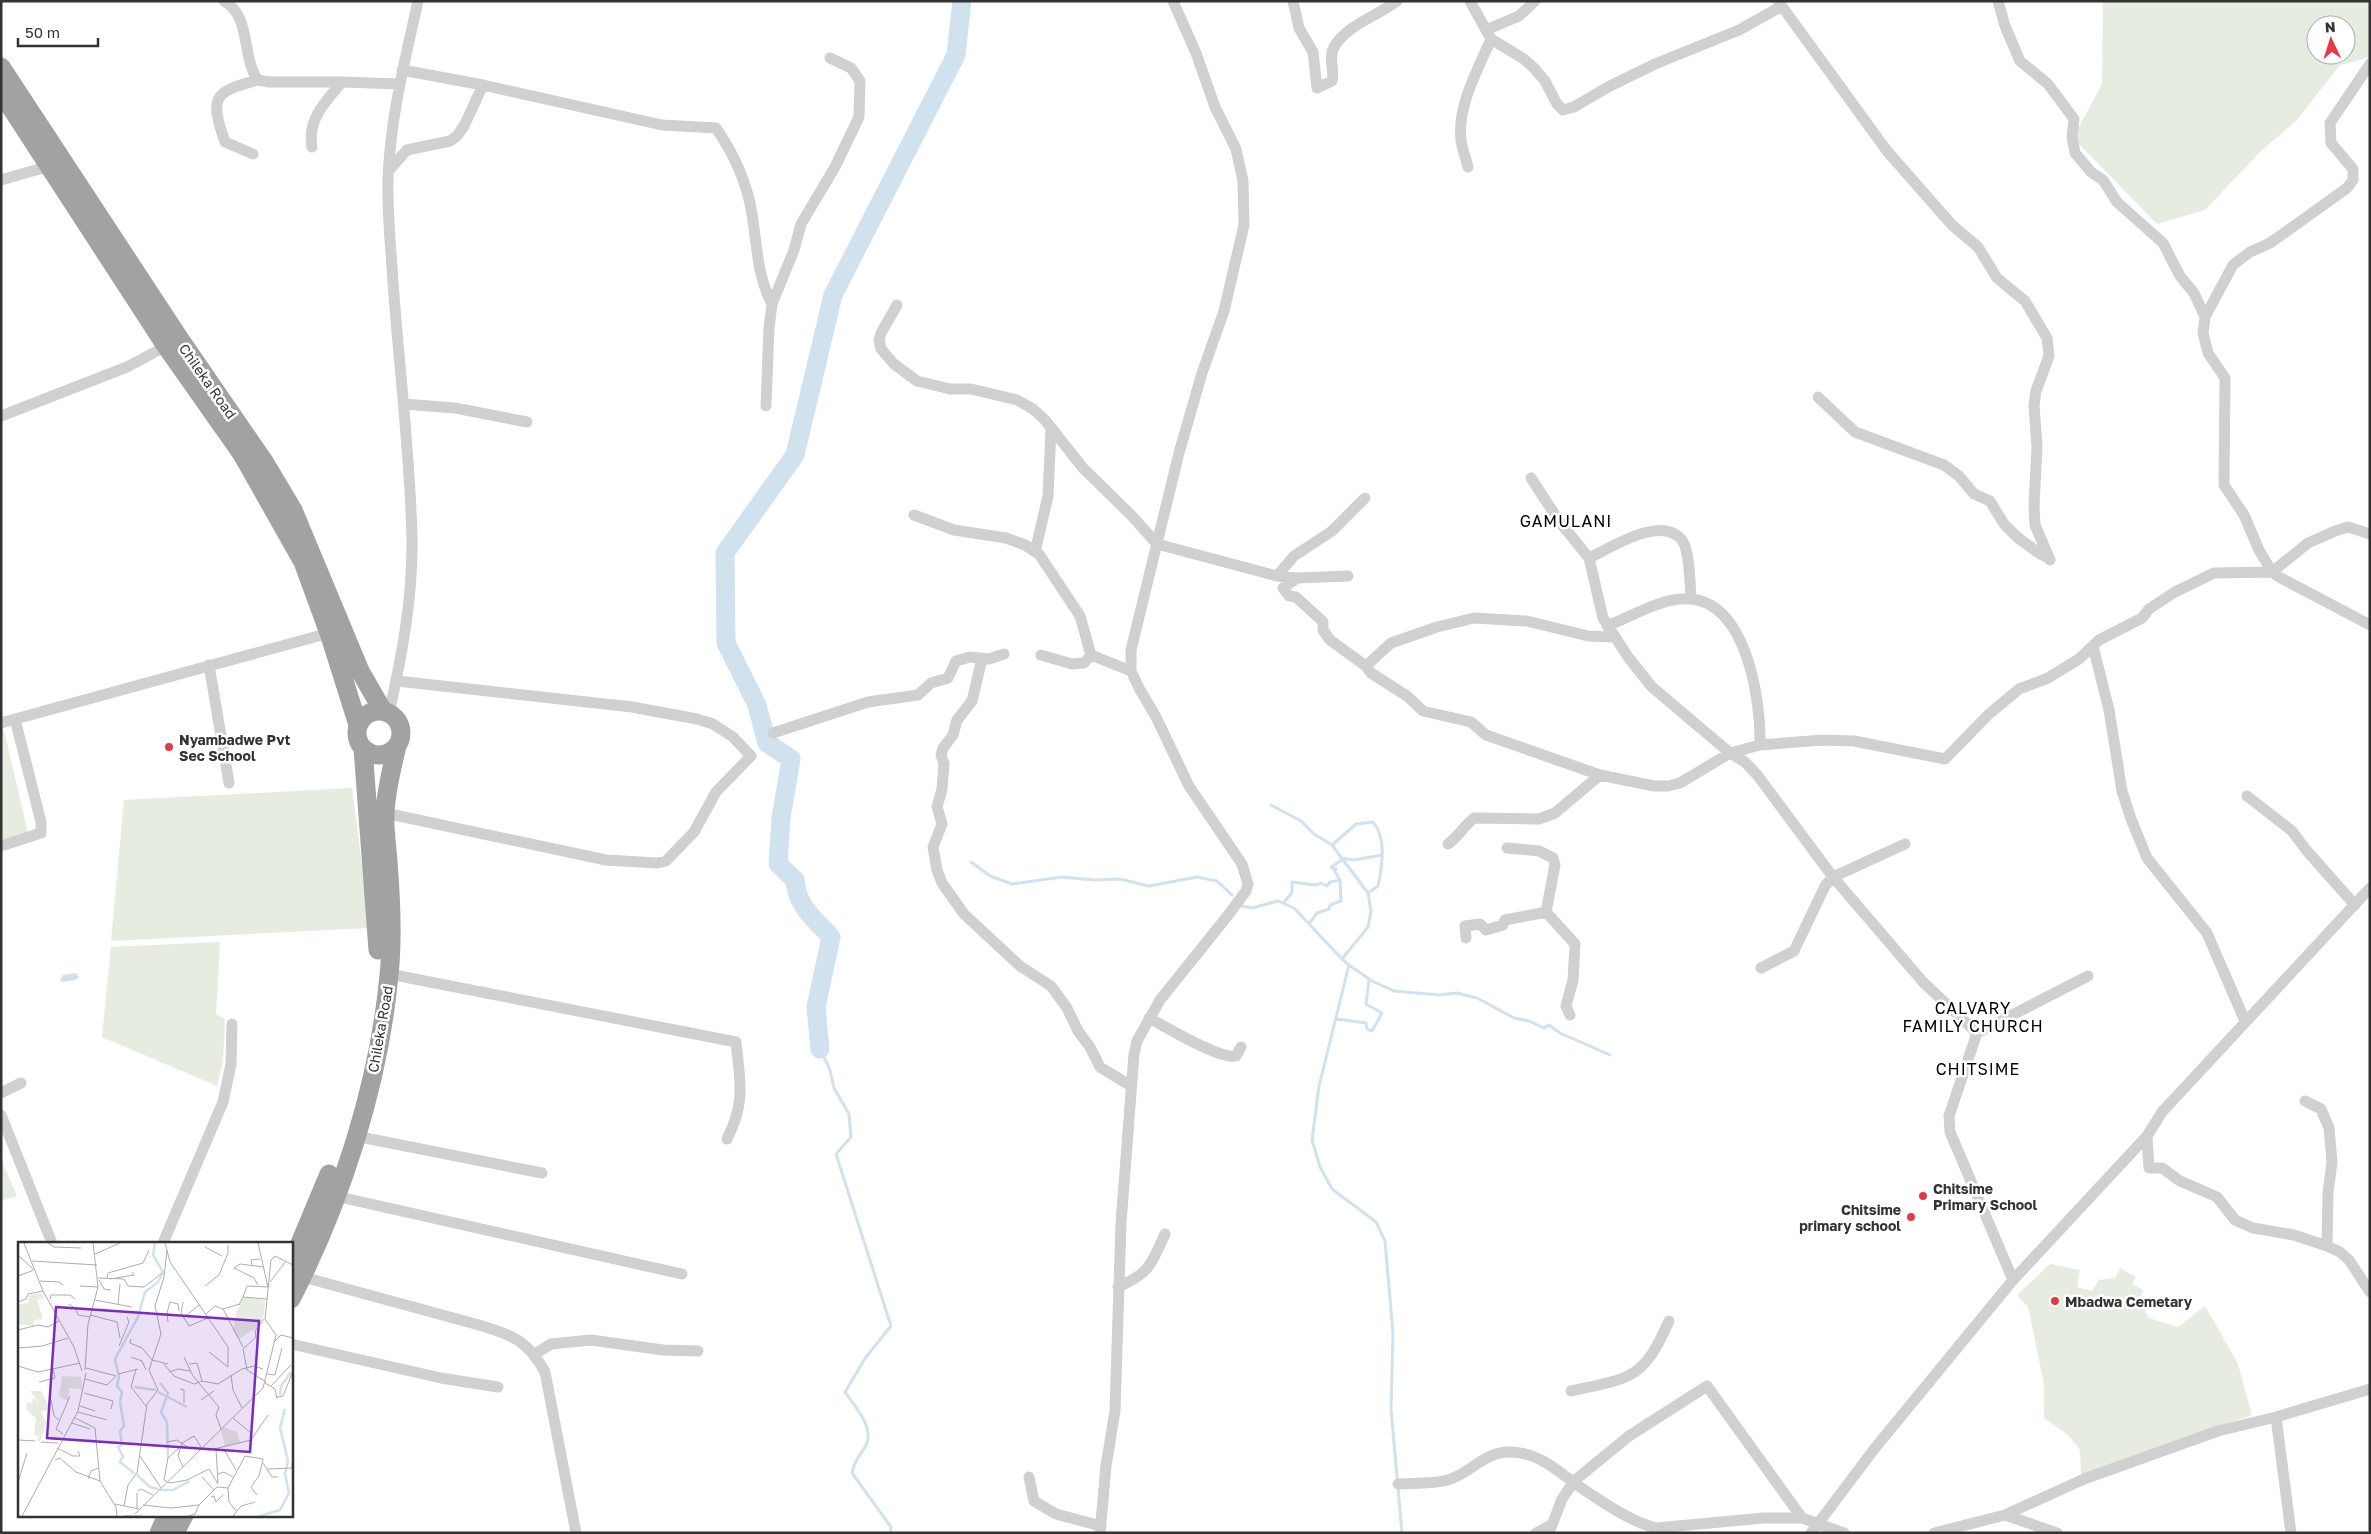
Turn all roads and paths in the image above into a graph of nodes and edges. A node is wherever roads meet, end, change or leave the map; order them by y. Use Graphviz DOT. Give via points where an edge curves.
graph roads {
  1 [pos="224,1"];
  2 [pos="418,1"];
  3 [pos="1173,1"];
  4 [pos="1294,1"];
  5 [pos="1397,1"];
  6 [pos="1470,1"];
  7 [pos="1535,1"];
  8 [pos="1998,1"];
  9 [pos="1780,4"];
  10 [pos="1488,34"];
  11 [pos="830,58"];
  12 [pos="2370,64"];
  13 [pos="1,67"];
  14 [pos="402,70"];
  15 [pos="258,80"];
  16 [pos="342,82"];
  17 [pos="399,84"];
  18 [pos="483,85"];
  19 [pos="1,92"];
  20 [pos="312,147"];
  21 [pos="253,154"];
  22 [pos="50,166"];
  23 [pos="1468,167"];
  24 [pos="389,170"];
  25 [pos="1,180"];
  26 [pos="772,304"];
  27 [pos="897,306"];
  28 [pos="2205,317"];
  29 [pos="173,342"];
  30 [pos="1818,397"];
  31 [pos="404,404"];
  32 [pos="766,406"];
  33 [pos="1,416"];
  34 [pos="527,422"];
  35 [pos="1051,429"];
  36 [pos="1531,478"];
  37 [pos="1365,498"];
  38 [pos="914,515"];
  39 [pos="2370,534"];
  40 [pos="1157,544"];
  41 [pos="1035,552"];
  42 [pos="1590,558"];
  43 [pos="2272,572"];
  44 [pos="1277,576"];
  45 [pos="1348,576"];
  46 [pos="1297,578"];
  47 [pos="1691,599"];
  48 [pos="2370,625"];
  49 [pos="1608,626"];
  50 [pos="329,633"];
  51 [pos="1614,637"];
  52 [pos="2093,646"];
  53 [pos="1004,654"];
  54 [pos="1041,655"];
  55 [pos="1091,655"];
  56 [pos="982,659"];
  57 [pos="209,665"];
  58 [pos="1366,666"];
  59 [pos="1131,671"];
  60 [pos="397,681"];
  61 [pos="386,712"];
  62 [pos="15,719"];
  63 [pos="1,723"];
  64 [pos="358,725"];
  65 [pos="773,733"];
  66 [pos="1760,745"];
  67 [pos="396,746"];
  68 [pos="364,748"];
  69 [pos="1730,753"];
  70 [pos="1600,775"];
  71 [pos="230,783"];
  72 [pos="2247,796"];
  73 [pos="384,813"];
  74 [pos="1448,844"];
  75 [pos="1905,844"];
  76 [pos="1,846"];
  77 [pos="1507,848"];
  78 [pos="1833,877"];
  79 [pos="2370,888"];
  80 [pos="2355,904"];
  81 [pos="1546,912"];
  82 [pos="1466,938"];
  83 [pos="1761,968"];
  84 [pos="389,974"];
  85 [pos="2088,976"];
  86 [pos="1570,1015"];
  87 [pos="1149,1018"];
  88 [pos="2245,1021"];
  89 [pos="232,1024"];
  90 [pos="1977,1033"];
  91 [pos="1241,1047"];
  92 [pos="21,1083"];
  93 [pos="1131,1086"];
  94 [pos="1,1093"];
  95 [pos="2305,1100"];
  96 [pos="1,1115"];
  97 [pos="355,1136"];
  98 [pos="2147,1136"];
  99 [pos="727,1139"];
  100 [pos="542,1173"];
  101 [pos="335,1196"];
  102 [pos="1165,1234"];
  103 [pos="52,1242"];
  104 [pos="163,1242"];
  105 [pos="2327,1246"];
  106 [pos="297,1271"];
  107 [pos="682,1274"];
  108 [pos="2013,1280"];
  109 [pos="1118,1287"];
  110 [pos="2370,1292"];
  111 [pos="292,1294"];
  112 [pos="1669,1321"];
  113 [pos="292,1344"];
  114 [pos="698,1351"];
  115 [pos="535,1354"];
  116 [pos="498,1387"];
  117 [pos="2370,1389"];
  118 [pos="1571,1391"];
  119 [pos="2276,1418"];
  120 [pos="1028,1477"];
  121 [pos="1574,1481"];
  122 [pos="1398,1484"];
  123 [pos="2005,1515"];
  124 [pos="167,1516"];
  125 [pos="184,1516"];
  126 [pos="1802,1518"];
  127 [pos="1100,1529"];
  128 [pos="1550,1529"];
  129 [pos="1815,1529"];
  130 [pos="1973,1529"];
  131 [pos="1654,1530"];
  132 [pos="159,1533"];
  133 [pos="175,1533"];
  134 [pos="576,1533"];
  135 [pos="1536,1533"];
  136 [pos="1844,1533"];
  137 [pos="1934,1533"];
  138 [pos="2057,1533"];
  139 [pos="2291,1533"];
  1 -- 15 [label="street" via="239,14 252,72"];
  2 -- 14 [label="street"];
  3 -- 40 [label="street" via="1218,114 1236,150 1243,181 1244,225 1227,302 1179,453"];
  4 -- 5 [label="street" via="1296,22 1313,52 1317,88 1332,81 1333,48 1358,25"];
  6 -- 10 [label="street"];
  7 -- 10 [label="street" via="1519,16"];
  8 -- 28 [label="street" via="2020,61 2048,84 2074,119 2072,137 2075,153 2091,172 2103,180 2117,202 2163,243"];
  9 -- 10 [label="street" via="1738,30 1655,64 1563,110 1534,68"];
  9 -- 30 [label="street" via="1887,151 1952,225 1978,248 1997,278 2025,302 2047,338 2050,356 2035,398 2034,506 2035,525 2050,559 2017,537 2004,524 1990,501 1974,494 1959,476 1944,465 1855,432"];
  10 -- 23 [label="street" via="1462,121 1460,140"];
  11 -- 26 [label="street" via="851,68 860,81 859,117 835,167 801,224"];
  12 -- 28 [label="street" via="2330,123 2332,143 2353,169 2353,180 2308,216 2233,265"];
  13 -- 29 [label="highway, Chileka Road"];
  14 -- 17 [label="street"];
  14 -- 18 [label="street"];
  15 -- 16 [label="street"];
  15 -- 21 [label="street" via="228,88 216,102 217,119 225,142"];
  16 -- 17 [label="street"];
  16 -- 20 [label="street" via="312,123"];
  17 -- 24 [label="street"];
  18 -- 24 [label="street" via="457,136 450,141 407,150"];
  18 -- 26 [label="street" via="662,125 716,128 744,180 763,286"];
  19 -- 22 [label="highway, Chileka Road"];
  22 -- 25 [label="street"];
  22 -- 29 [label="highway, Chileka Road"];
  24 -- 31 [label="street" via="388,219"];
  26 -- 32 [label="street"];
  27 -- 35 [label="street" via="879,340 881,349 894,364 917,381 1017,400 1034,409"];
  28 -- 43 [label="street" via="2203,333 2208,352 2225,378 2224,485 2244,515"];
  29 -- 33 [label="street" via="127,367"];
  29 -- 50 [label="highway, Chileka Road" via="303,562"];
  29 -- 61 [label="highway, Chileka Road" via="265,463 293,510 360,671"];
  31 -- 34 [label="street" via="455,408"];
  31 -- 60 [label="street" via="412,556"];
  35 -- 40 [label="street" via="1083,468"];
  35 -- 41 [label="street" via="1048,496"];
  36 -- 42 [label="street" via="1559,521"];
  37 -- 44 [label="street" via="1332,531 1294,556"];
  38 -- 41 [label="street" via="954,530 1006,538"];
  39 -- 43 [label="street" via="2348,527 2335,530 2308,543"];
  40 -- 44 [label="street"];
  40 -- 59 [label="street" via="1131,650"];
  41 -- 55 [label="street" via="1049,566 1080,616"];
  42 -- 47 [label="street" via="1649,530 1675,534 1682,539 1686,550"];
  42 -- 49 [label="street" via="1599,607"];
  43 -- 48 [label="street"];
  43 -- 52 [label="street" via="2214,573 2175,592 2149,609 2142,618"];
  44 -- 46 [label="street"];
  45 -- 46 [label="street"];
  46 -- 58 [label="street" via="1283,588 1289,596 1296,597 1323,622 1322,630 1330,640"];
  47 -- 49 [label="street" via="1661,603"];
  47 -- 66 [label="street" via="1716,607 1738,638 1755,689"];
  49 -- 51 [label="street"];
  50 -- 57 [label="street"];
  50 -- 64 [label="highway, Chileka Road"];
  51 -- 58 [label="street" via="1588,636 1526,621 1474,618 1391,643"];
  51 -- 69 [label="street" via="1652,687"];
  52 -- 66 [label="street" via="2048,678 2019,688 2006,698 1945,760 1854,741"];
  52 -- 88 [label="street" via="2109,710 2122,791 2131,819 2147,858 2207,933"];
  53 -- 56 [label="street"];
  54 -- 55 [label="street" via="1072,664 1084,663"];
  55 -- 59 [label="street"];
  56 -- 65 [label="street" via="956,661 948,678 931,683 918,696 868,702"];
  56 -- 93 [label="street" via="972,701 957,720 953,735 943,748 942,788 937,807 942,824 933,847 937,870 954,904 1020,966 1051,986 1100,1067"];
  57 -- 62 [label="street"];
  57 -- 71 [label="street"];
  58 -- 70 [label="street" via="1370,673 1407,696 1423,711 1471,722 1486,735"];
  59 -- 87 [label="street" via="1189,786 1242,864 1248,884 1229,914 1172,982"];
  60 -- 61 [label="street"];
  60 -- 73 [label="street" via="632,707 697,719 713,724 733,737 751,756 716,792 694,832 666,861 657,863 606,860"];
  61 -- 64 [label="highway" via="366,715"];
  61 -- 67 [label="highway, Chileka Road" via="400,728"];
  62 -- 63 [label="street"];
  62 -- 76 [label="street" via="41,833"];
  64 -- 68 [label="highway, Chileka Road" via="358,738"];
  66 -- 69 [label="street"];
  67 -- 68 [label="highway" via="381,754"];
  67 -- 73 [label="highway, Chileka Road"];
  68 -- 106 [label="highway, Chileka Road" via="378,934 377,974 363,1062 343,1135"];
  69 -- 70 [label="street" via="1699,773 1668,786 1646,785"];
  69 -- 78 [label="street" via="1745,762 1758,776"];
  70 -- 74 [label="street" via="1555,813 1539,819 1474,818"];
  72 -- 80 [label="street" via="2292,831"];
  73 -- 84 [label="highway, Chileka Road" via="390,893"];
  75 -- 78 [label="street"];
  77 -- 81 [label="street" via="1539,851 1553,858 1555,865"];
  78 -- 83 [label="street" via="1825,886 1794,951"];
  78 -- 90 [label="street" via="1922,982"];
  79 -- 80 [label="street"];
  80 -- 88 [label="street"];
  81 -- 82 [label="street" via="1505,920 1503,925 1486,930 1480,924 1465,926"];
  81 -- 86 [label="street" via="1575,944 1573,980 1566,1006"];
  84 -- 97 [label="highway, Chileka Road" via="378,1049"];
  84 -- 99 [label="street" via="736,1042 740,1112"];
  85 -- 90 [label="street"];
  87 -- 91 [label="street" via="1230,1058 1236,1056"];
  87 -- 93 [label="street" via="1136,1041"];
  88 -- 98 [label="street" via="2162,1112"];
  89 -- 104 [label="street" via="231,1064 223,1102"];
  90 -- 108 [label="street" via="1949,1116 1950,1132"];
  92 -- 94 [label="street"];
  93 -- 109 [label="street"];
  95 -- 105 [label="street" via="2320,1109 2329,1128 2332,1162"];
  96 -- 103 [label="street"];
  97 -- 100 [label="street"];
  97 -- 101 [label="highway, Chileka Road"];
  98 -- 105 [label="street" via="2150,1168 2162,1168 2180,1181 2217,1197 2235,1220 2253,1228 2294,1235"];
  98 -- 108 [label="street"];
  101 -- 106 [label="highway, Chileka Road"];
  101 -- 107 [label="street"];
  102 -- 109 [label="street" via="1146,1272"];
  105 -- 110 [label="street" via="2349,1260"];
  106 -- 111 [label="highway, Chileka Road"];
  106 -- 115 [label="street" via="504,1332 522,1341"];
  108 -- 129 [label="street" via="1875,1448"];
  109 -- 127 [label="street" via="1115,1411"];
  112 -- 118 [label="street" via="1659,1345 1645,1365 1629,1377"];
  113 -- 116 [label="street" via="441,1378"];
  114 -- 115 [label="street" via="663,1350 591,1340 551,1344"];
  115 -- 134 [label="street" via="548,1381"];
  117 -- 119 [label="street"];
  119 -- 123 [label="street" via="2218,1431 2127,1463 2046,1494"];
  119 -- 139 [label="street"];
  120 -- 127 [label="street" via="1034,1501 1056,1514"];
  121 -- 122 [label="street" via="1552,1464 1511,1452 1484,1458 1446,1481"];
  121 -- 126 [label="street" via="1629,1436 1707,1386"];
  121 -- 128 [label="street" via="1562,1499"];
  121 -- 131 [label="street"];
  123 -- 130 [label="street"];
  123 -- 138 [label="street"];
  124 -- 132 [label="highway"];
  125 -- 133 [label="highway"];
  126 -- 129 [label="street"];
  126 -- 131 [label="street" via="1764,1518"];
  128 -- 135 [label="street"];
  129 -- 136 [label="street"];
  130 -- 137 [label="street"];
}
